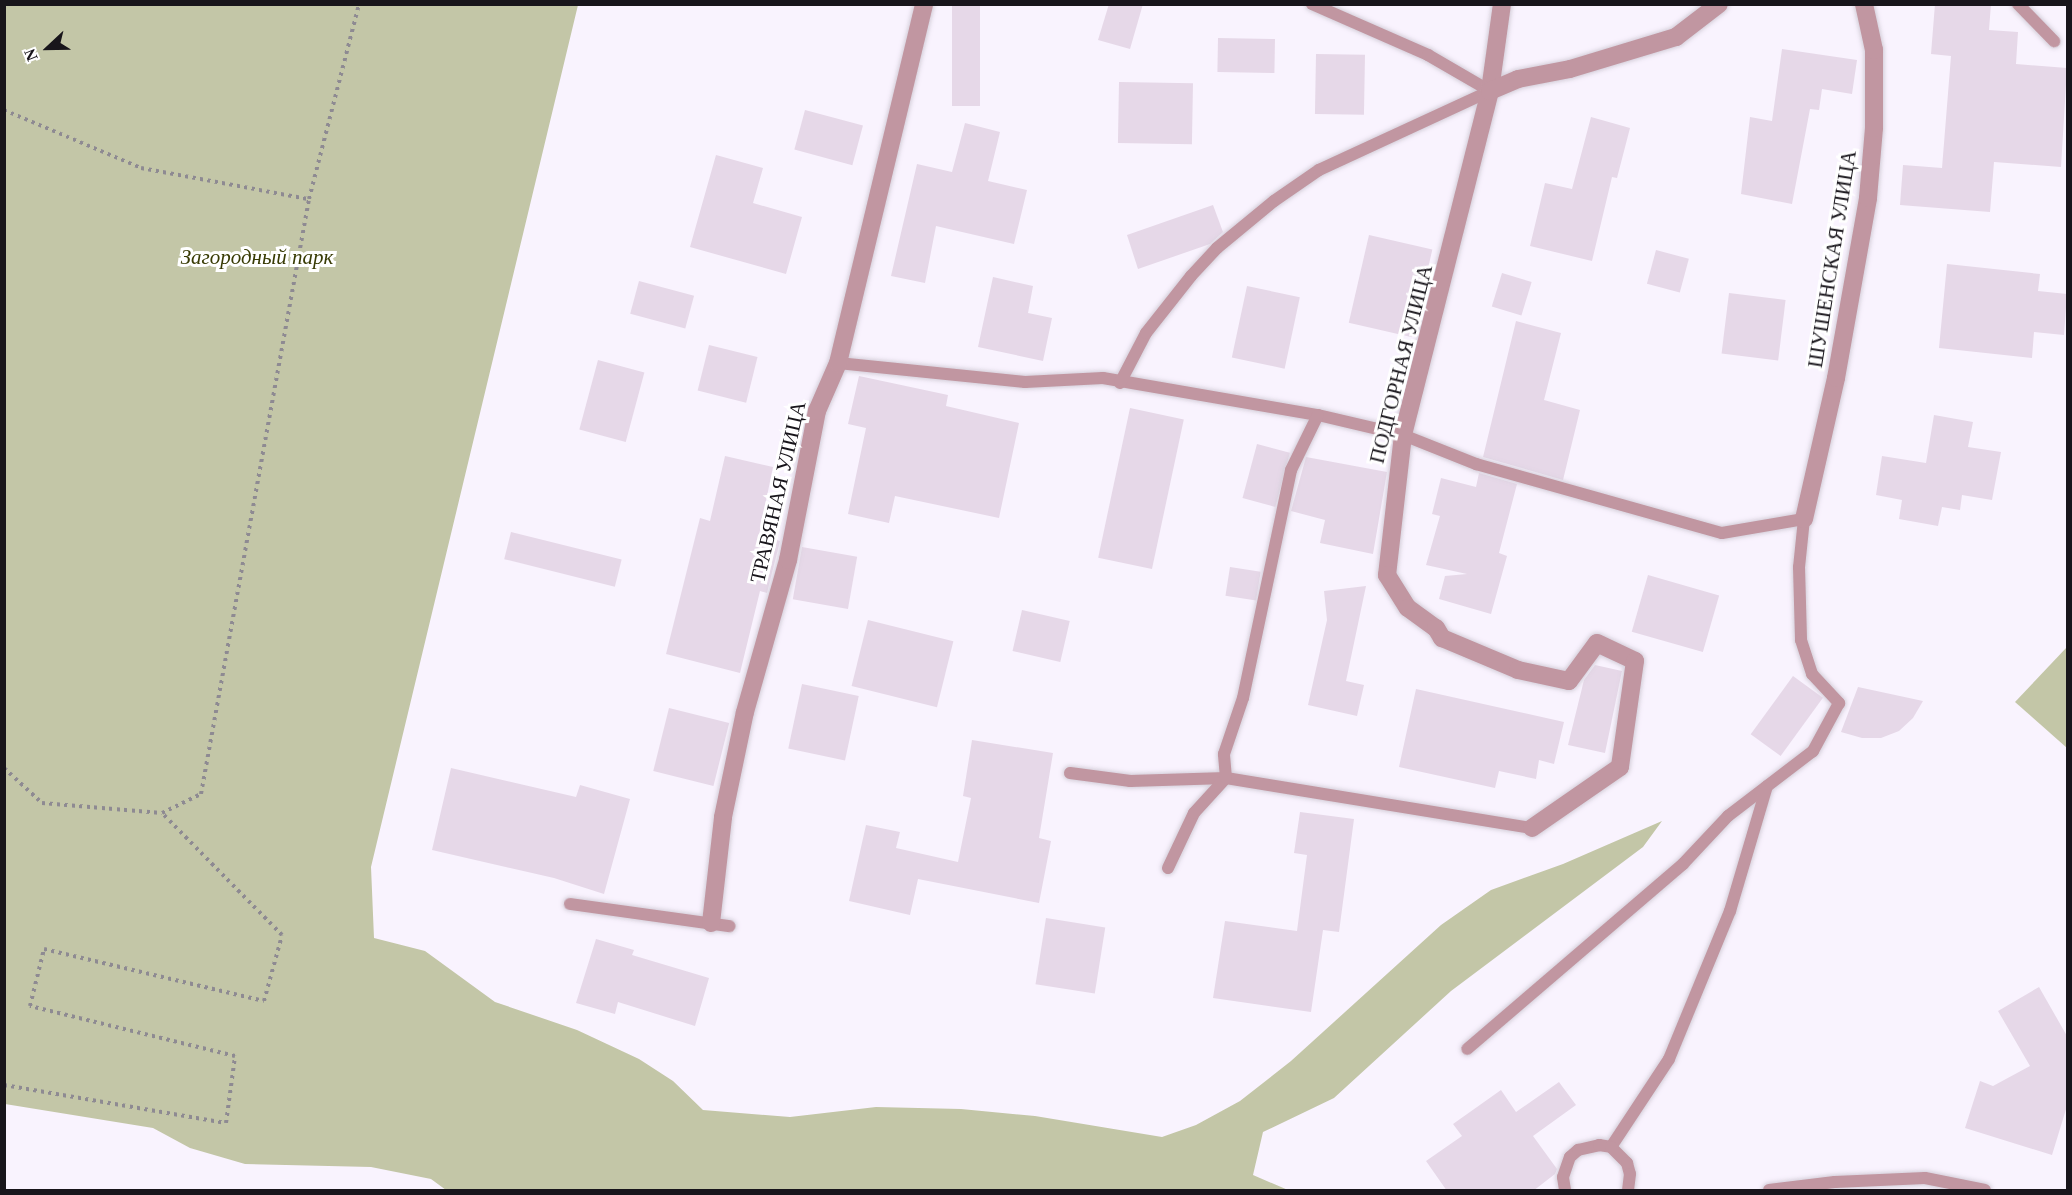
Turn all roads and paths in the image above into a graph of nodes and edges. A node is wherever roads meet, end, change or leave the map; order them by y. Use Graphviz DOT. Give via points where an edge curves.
graph roads {
  1 [pos="359,4"];
  2 [pos="924,4"];
  3 [pos="1312,4"];
  4 [pos="1502,4"];
  5 [pos="1719,4"];
  6 [pos="1864,4"];
  7 [pos="2018,4"];
  8 [pos="2054,41"];
  9 [pos="1490,91"];
  10 [pos="4,110"];
  11 [pos="309,199"];
  12 [pos="838,363"];
  13 [pos="1120,383"];
  14 [pos="1318,415"];
  15 [pos="1402,435"];
  16 [pos="1804,519"];
  17 [pos="4,768"];
  18 [pos="1070,773"];
  19 [pos="1226,778"];
  20 [pos="1767,786"];
  21 [pos="162,813"];
  22 [pos="1532,828"];
  23 [pos="1168,868"];
  24 [pos="570,903"];
  25 [pos="711,923"];
  26 [pos="729,926"];
  27 [pos="1467,1049"];
  28 [pos="4,1084"];
  29 [pos="1611,1147"];
  30 [pos="1565,1191"];
  31 [pos="1628,1191"];
  32 [pos="1769,1191"];
  33 [pos="1985,1191"];
  1 -- 11 [label="path"];
  2 -- 12 [label="street, ТРАВЯНАЯ УЛИЦА"];
  3 -- 9 [label="lane" via="1428,56"];
  4 -- 9 [label="street, ПОДГОРНАЯ УЛИЦА"];
  5 -- 9 [label="street" via="1676,38 1570,69 1518,79"];
  6 -- 16 [label="street, ШУШЕНСКАЯ УЛИЦА" via="1874,50 1874,128 1868,198 1836,378"];
  7 -- 8 [label="lane"];
  9 -- 13 [label="lane" via="1329,165 1274,201 1217,248 1191,276 1146,333"];
  9 -- 15 [label="street, ПОДГОРНАЯ УЛИЦА"];
  10 -- 11 [label="path" via="141,168"];
  11 -- 21 [label="path" via="201,794"];
  12 -- 13 [label="lane" via="1025,382 1103,378"];
  12 -- 25 [label="street, ТРАВЯНАЯ УЛИЦА" via="817,411 788,560 745,712 723,817"];
  13 -- 14 [label="lane"];
  14 -- 15 [label="lane"];
  14 -- 19 [label="lane" via="1291,470 1244,698 1224,754"];
  15 -- 16 [label="lane" via="1476,464 1722,533"];
  15 -- 22 [label="street, ПОДГОРНАЯ УЛИЦА" via="1386,575 1408,608 1437,628 1442,638 1518,670 1569,681 1597,642 1635,660 1620,767"];
  16 -- 20 [label="lane" via="1799,567 1801,640 1812,674 1839,703 1813,751"];
  17 -- 21 [label="path" via="42,803"];
  18 -- 19 [label="lane" via="1130,781"];
  19 -- 22 [label="lane"];
  19 -- 23 [label="lane" via="1194,813"];
  20 -- 27 [label="lane" via="1728,816 1683,864"];
  20 -- 29 [label="lane" via="1730,911 1669,1059"];
  21 -- 28 [label="path" via="282,935 264,1000 44,949 30,1006 235,1056 226,1123"];
  24 -- 25 [label="lane"];
  25 -- 26 [label="lane"];
  29 -- 30 [label="lane" via="1587,1146 1570,1157 1563,1177"];
  29 -- 31 [label="lane" via="1627,1163"];
  32 -- 33 [label="lane" via="1835,1182 1925,1178"];
}
